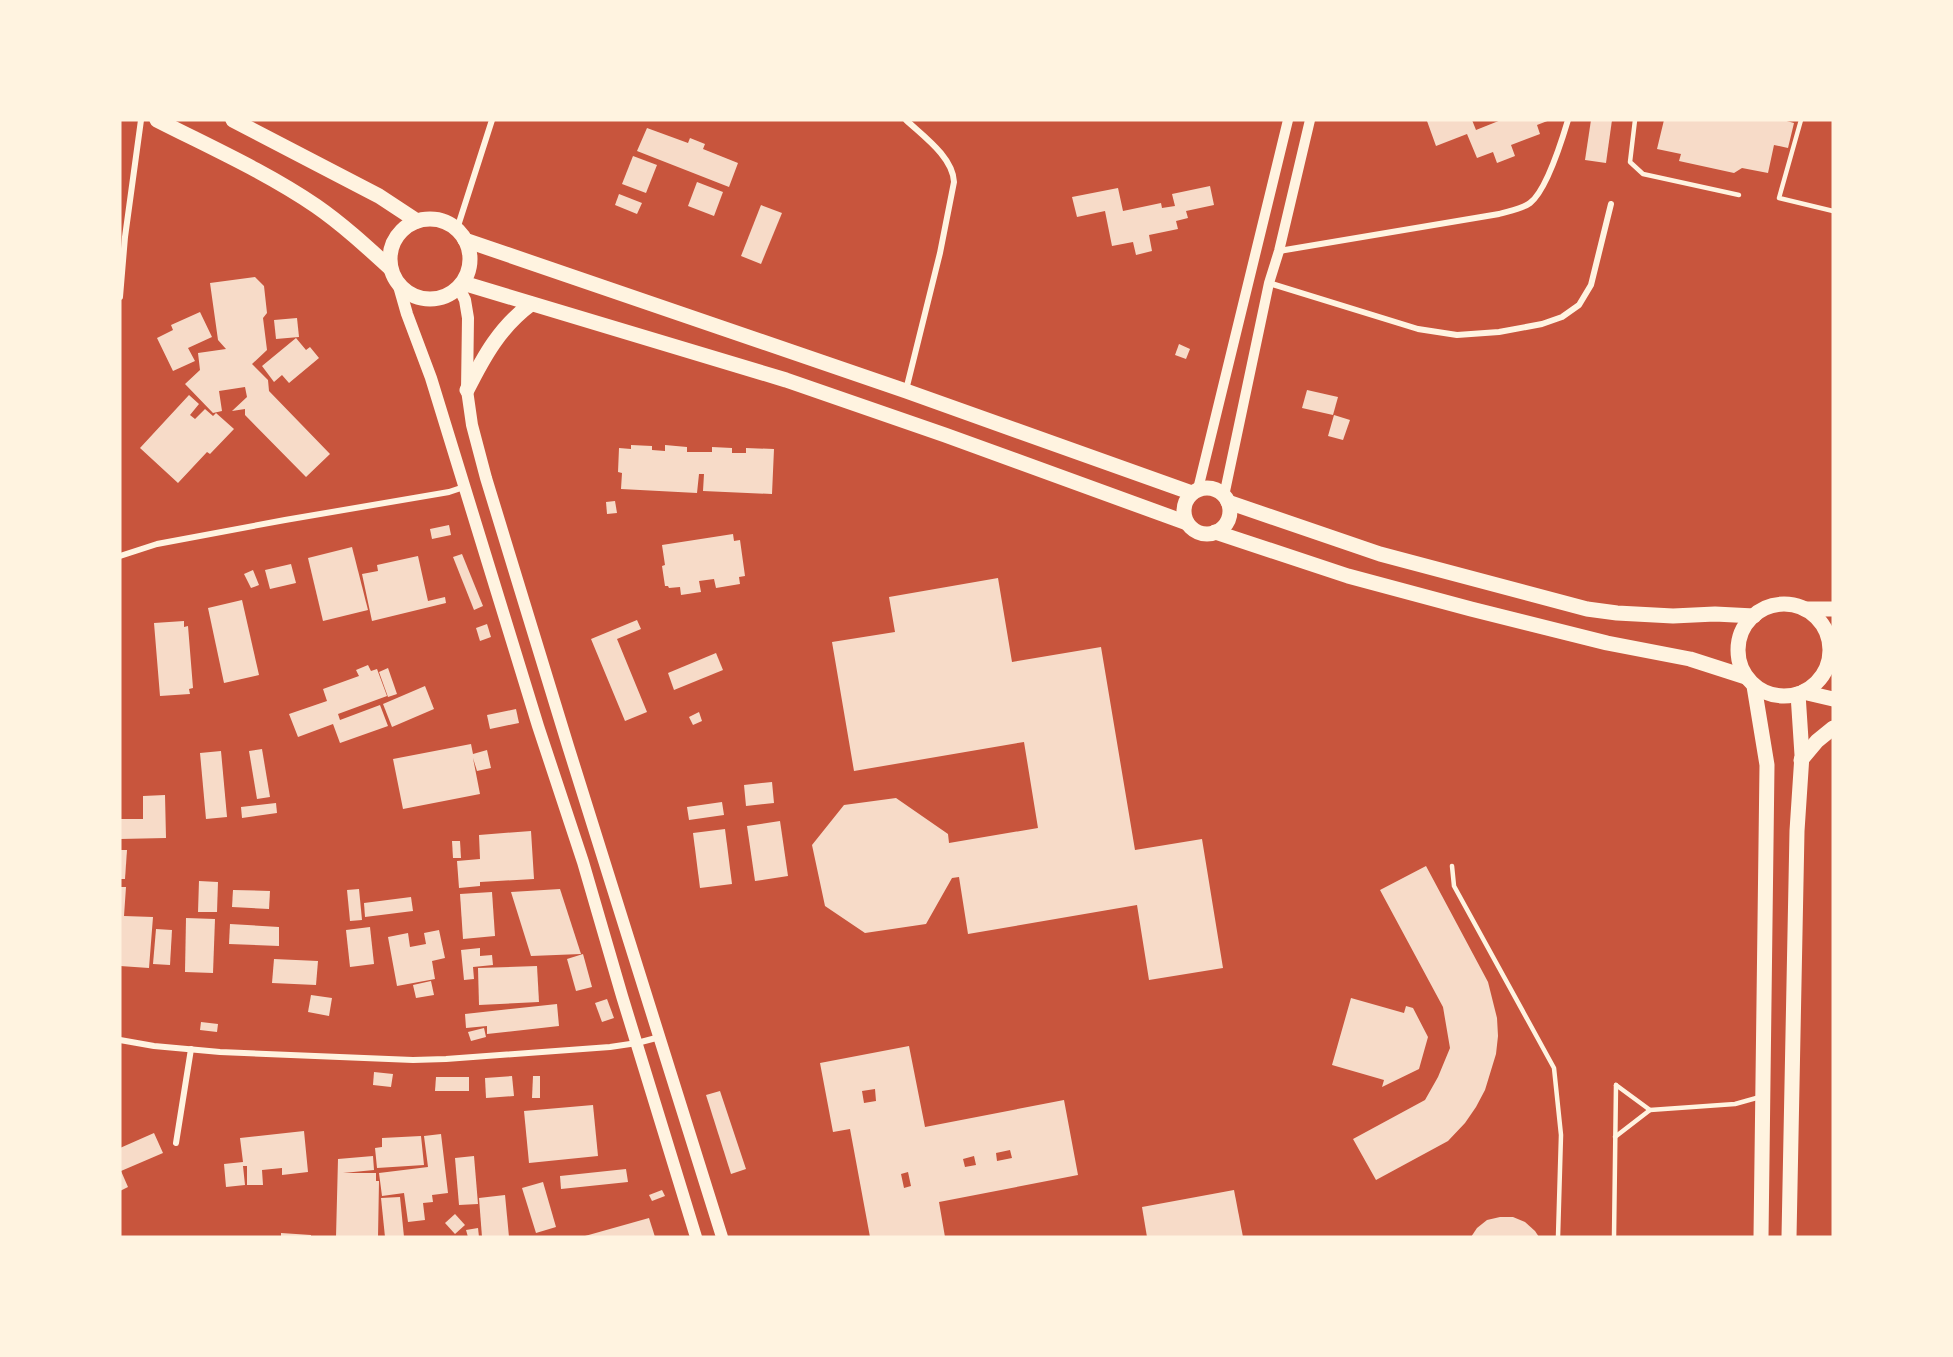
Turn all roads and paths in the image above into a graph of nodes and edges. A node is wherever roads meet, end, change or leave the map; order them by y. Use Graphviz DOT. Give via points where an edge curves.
graph roads {
  1 [pos="141,120"];
  2 [pos="158,120"];
  3 [pos="232,120"];
  4 [pos="492,120"];
  5 [pos="906,120"];
  6 [pos="1288,120"];
  7 [pos="1310,120"];
  8 [pos="1568,120"];
  9 [pos="1635,120"];
  10 [pos="1801,120"];
  11 [pos="1739,195"];
  12 [pos="1611,204"];
  13 [pos="1833,211"];
  14 [pos="120,218"];
  15 [pos="417,221"];
  16 [pos="127,222"];
  17 [pos="461,234"];
  18 [pos="1279,251"];
  19 [pos="390,268"];
  20 [pos="1269,283"];
  21 [pos="461,285"];
  22 [pos="399,286"];
  23 [pos="120,297"];
  24 [pos="531,304"];
  25 [pos="467,390"];
  26 [pos="906,391"];
  27 [pos="465,487"];
  28 [pos="1195,491"];
  29 [pos="1226,499"];
  30 [pos="1187,523"];
  31 [pos="1215,532"];
  32 [pos="120,556"];
  33 [pos="1805,609"];
  34 [pos="1833,609"];
  35 [pos="1754,615"];
  36 [pos="1750,682"];
  37 [pos="1800,693"];
  38 [pos="1833,699"];
  39 [pos="1833,728"];
  40 [pos="1801,759"];
  41 [pos="1452,866"];
  42 [pos="661,1037"];
  43 [pos="120,1040"];
  44 [pos="637,1043"];
  45 [pos="190,1049"];
  46 [pos="1763,1096"];
  47 [pos="1650,1110"];
  48 [pos="1615,1137"];
  49 [pos="176,1143"];
  50 [pos="696,1237"];
  51 [pos="722,1237"];
  52 [pos="1558,1237"];
  53 [pos="1614,1237"];
  54 [pos="1761,1237"];
  55 [pos="1789,1237"];
  1 -- 16 [label="street"];
  2 -- 19 [label="main road" via="316,206"];
  3 -- 15 [label="main road" via="379,196"];
  4 -- 17 [label="street"];
  5 -- 26 [label="street" via="951,166 954,182"];
  6 -- 28 [label="street"];
  7 -- 18 [label="street"];
  8 -- 18 [label="street" via="1540,192 1523,207"];
  9 -- 11 [label="lane" via="1630,162 1643,174"];
  10 -- 13 [label="lane" via="1779,198"];
  12 -- 20 [label="street" via="1591,285 1579,305 1542,324 1457,335 1418,329"];
  14 -- 16 [label="street"];
  15 -- 17 [label="main road" via="438,220"];
  15 -- 19 [label="main road" via="404,228 395,240"];
  16 -- 23 [label="street"];
  17 -- 21 [label="main road" via="470,262"];
  17 -- 26 [label="main road"];
  18 -- 20 [label="street"];
  19 -- 22 [label="main road"];
  20 -- 29 [label="street"];
  21 -- 22 [label="main road" via="448,296 435,299 422,299"];
  21 -- 24 [label="main road"];
  21 -- 25 [label="main road" via="468,318"];
  22 -- 27 [label="main road"];
  24 -- 25 [label="main road" via="515,315 492,342"];
  24 -- 30 [label="main road" via="786,380"];
  25 -- 42 [label="main road" via="489,489"];
  26 -- 28 [label="main road"];
  27 -- 32 [label="street" via="157,544"];
  27 -- 44 [label="main road"];
  28 -- 29 [label="main road" via="1212,488"];
  28 -- 30 [label="main road" via="1187,498 1183,510"];
  29 -- 31 [label="main road" via="1228,520"];
  29 -- 35 [label="main road" via="1380,554 1587,609 1673,616"];
  30 -- 31 [label="main road" via="1199,533"];
  31 -- 36 [label="main road" via="1348,576 1607,643 1690,659"];
  33 -- 34 [label="main road"];
  33 -- 35 [label="main road" via="1773,606"];
  33 -- 37 [label="main road" via="1823,627 1830,651 1822,675"];
  35 -- 36 [label="main road" via="1738,645 1740,665"];
  36 -- 37 [label="main road" via="1775,696"];
  36 -- 46 [label="main road" via="1767,765"];
  37 -- 38 [label="main road"];
  37 -- 40 [label="main road"];
  39 -- 40 [label="main road"];
  40 -- 55 [label="main road"];
  41 -- 52 [label="lane" via="1454,886 1554,1068 1561,1135"];
  42 -- 44 [label="street"];
  42 -- 51 [label="main road"];
  43 -- 45 [label="street"];
  44 -- 45 [label="street" via="413,1060"];
  44 -- 50 [label="main road"];
  45 -- 49 [label="street"];
  46 -- 47 [label="lane" via="1735,1104"];
  46 -- 54 [label="main road"];
  47 -- 48 [label="lane"];
  47 -- 48 [label="lane" via="1616,1085"];
  48 -- 53 [label="lane"];
}
